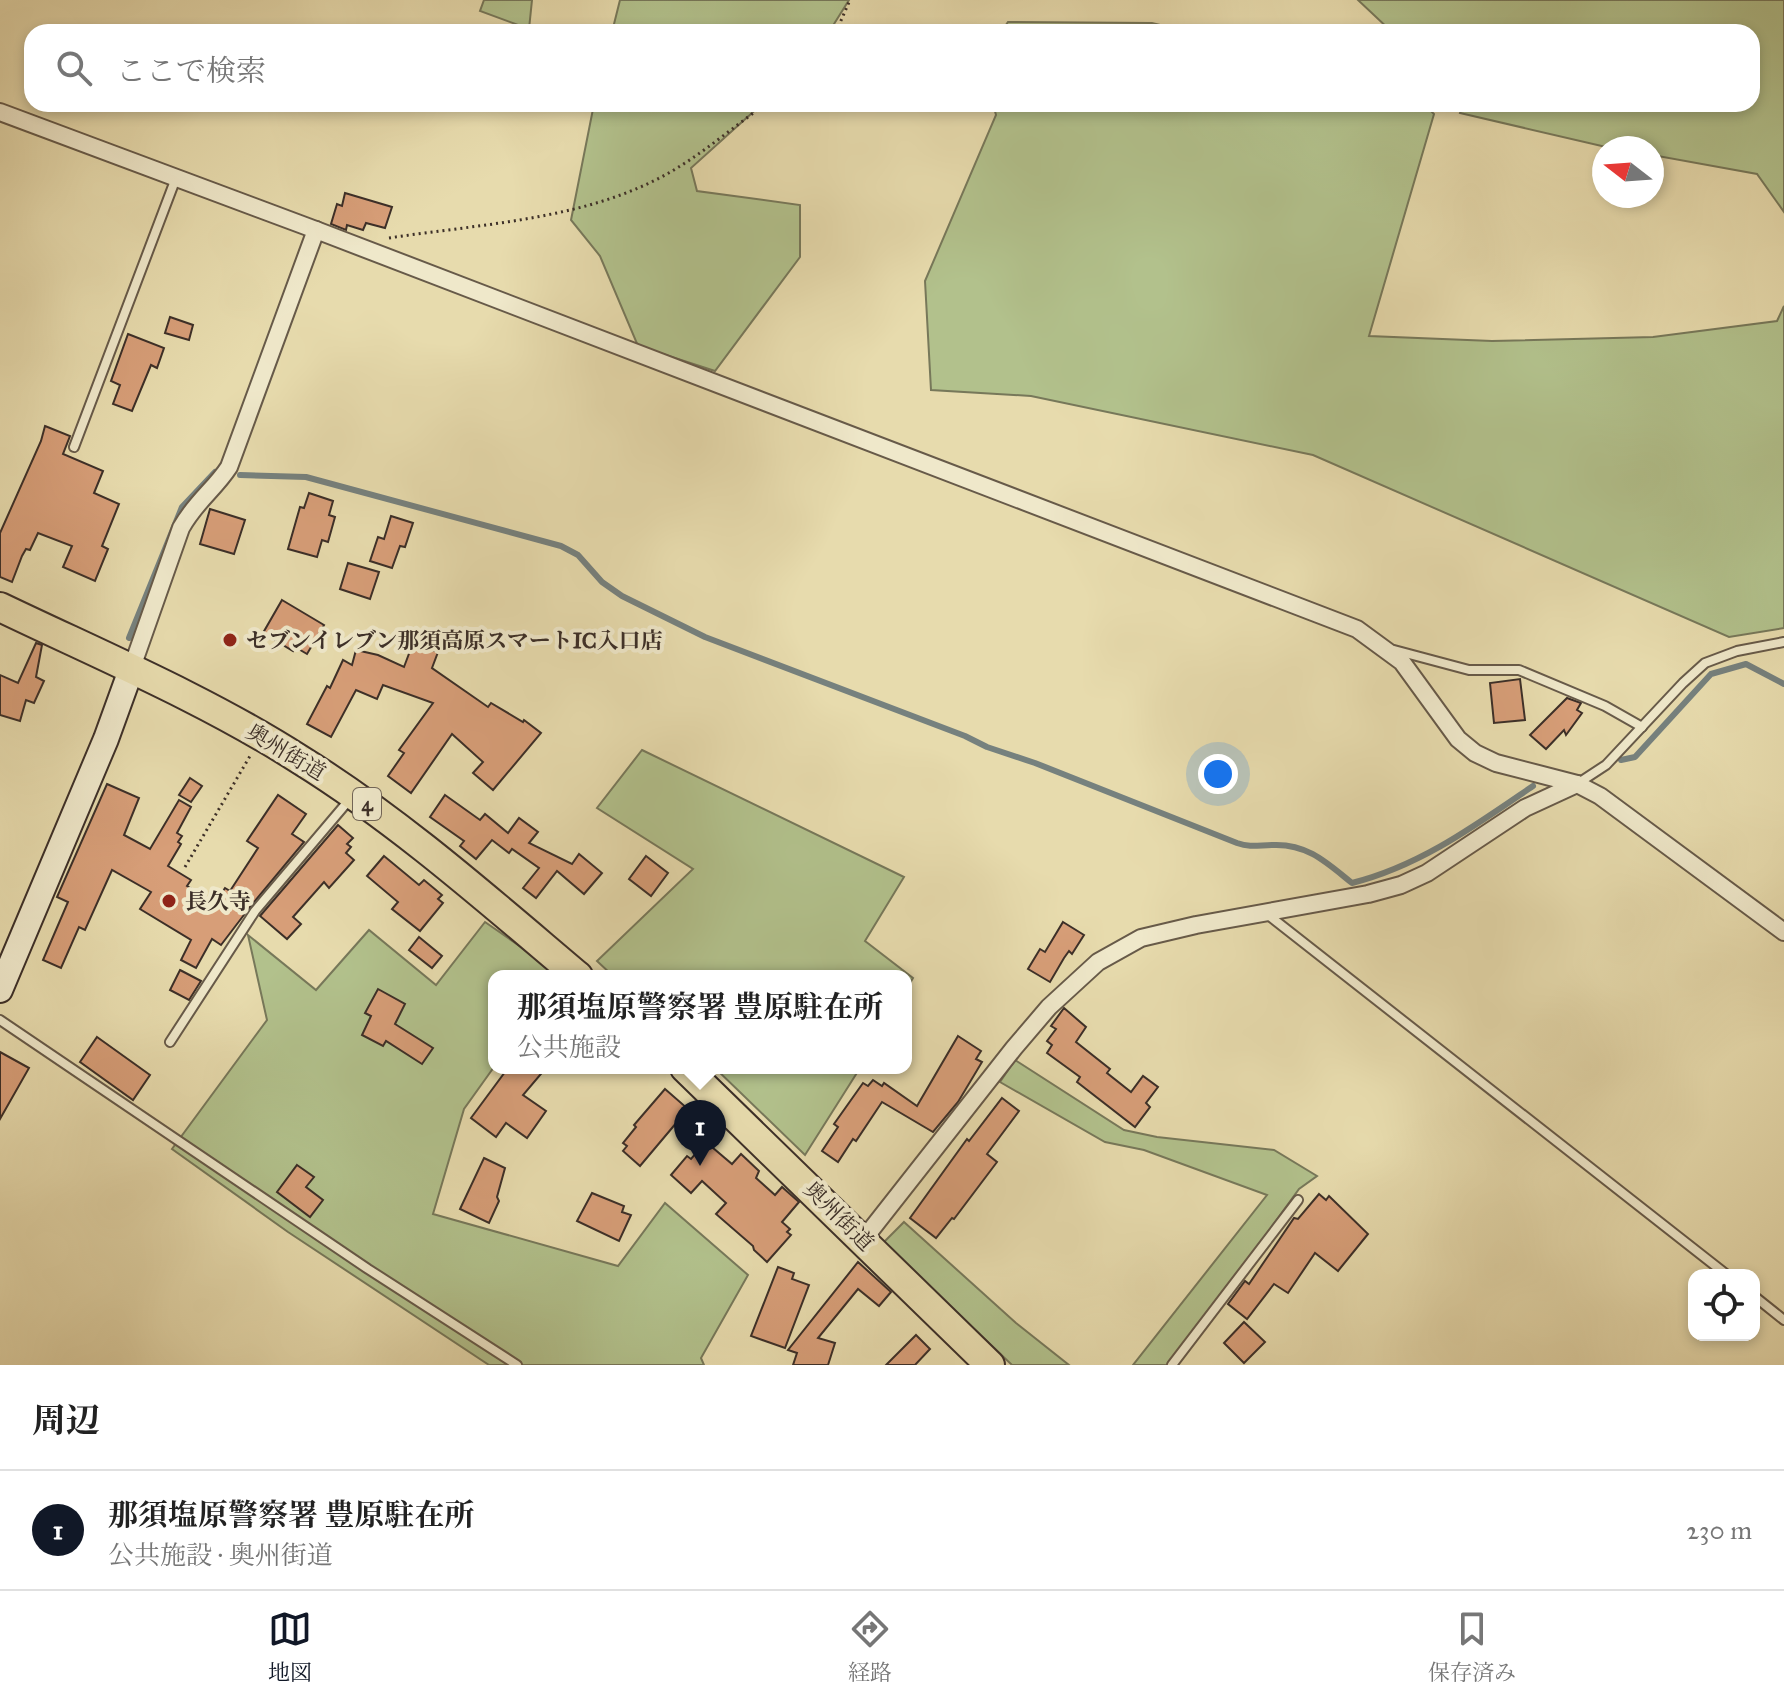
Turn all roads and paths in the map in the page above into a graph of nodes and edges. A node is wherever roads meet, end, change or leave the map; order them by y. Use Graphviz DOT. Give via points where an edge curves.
graph roads {
  1 [pos="850,0"];
  2 [pos="840,24"];
  3 [pos="0,112"];
  4 [pos="755,112"];
  5 [pos="176,178"];
  6 [pos="316,230"];
  7 [pos="388,238"];
  8 [pos="74,447"];
  9 [pos="0,607"];
  10 [pos="1784,642"];
  11 [pos="1385,648"];
  12 [pos="131,670"];
  13 [pos="1642,727"];
  14 [pos="262,736"];
  15 [pos="1577,784"];
  16 [pos="354,794"];
  17 [pos="185,867"];
  18 [pos="1266,913"];
  19 [pos="1784,932"];
  20 [pos="571,970"];
  21 [pos="0,990"];
  22 [pos="0,1020"];
  23 [pos="170,1042"];
  24 [pos="691,1074"];
  25 [pos="1298,1200"];
  26 [pos="863,1240"];
  27 [pos="1719,1269"];
  28 [pos="1760,1301"];
  29 [pos="1784,1320"];
  30 [pos="517,1365"];
  31 [pos="990,1365"];
  32 [pos="1172,1365"];
  1 -- 2 [label="path"];
  3 -- 5 [label="street"];
  4 -- 7 [label="path" via="665,175 589,206"];
  5 -- 6 [label="street"];
  5 -- 8 [label="lane"];
  6 -- 11 [label="street" via="1261,591 1357,629"];
  6 -- 12 [label="street" via="229,467 181,528"];
  9 -- 12 [label="highway, 奥州街道 / 4"];
  10 -- 13 [label="lane" via="1705,663"];
  11 -- 13 [label="lane" via="1454,667 1519,670"];
  11 -- 15 [label="street" via="1475,753"];
  12 -- 14 [label="highway, 奥州街道 / 4"];
  12 -- 21 [label="main road"];
  13 -- 15 [label="lane" via="1606,765"];
  14 -- 16 [label="highway, 奥州街道 / 4"];
  14 -- 17 [label="path"];
  15 -- 18 [label="street" via="1525,808 1401,885"];
  15 -- 19 [label="street"];
  16 -- 20 [label="highway, 奥州街道 / 4"];
  16 -- 23 [label="lane" via="255,911"];
  18 -- 26 [label="street" via="1141,938 1098,962 1014,1048"];
  18 -- 27 [label="lane"];
  22 -- 30 [label="lane"];
  24 -- 26 [label="highway, 奥州街道"];
  25 -- 32 [label="lane"];
  26 -- 31 [label="highway, 奥州街道"];
  28 -- 29 [label="lane"];
}
